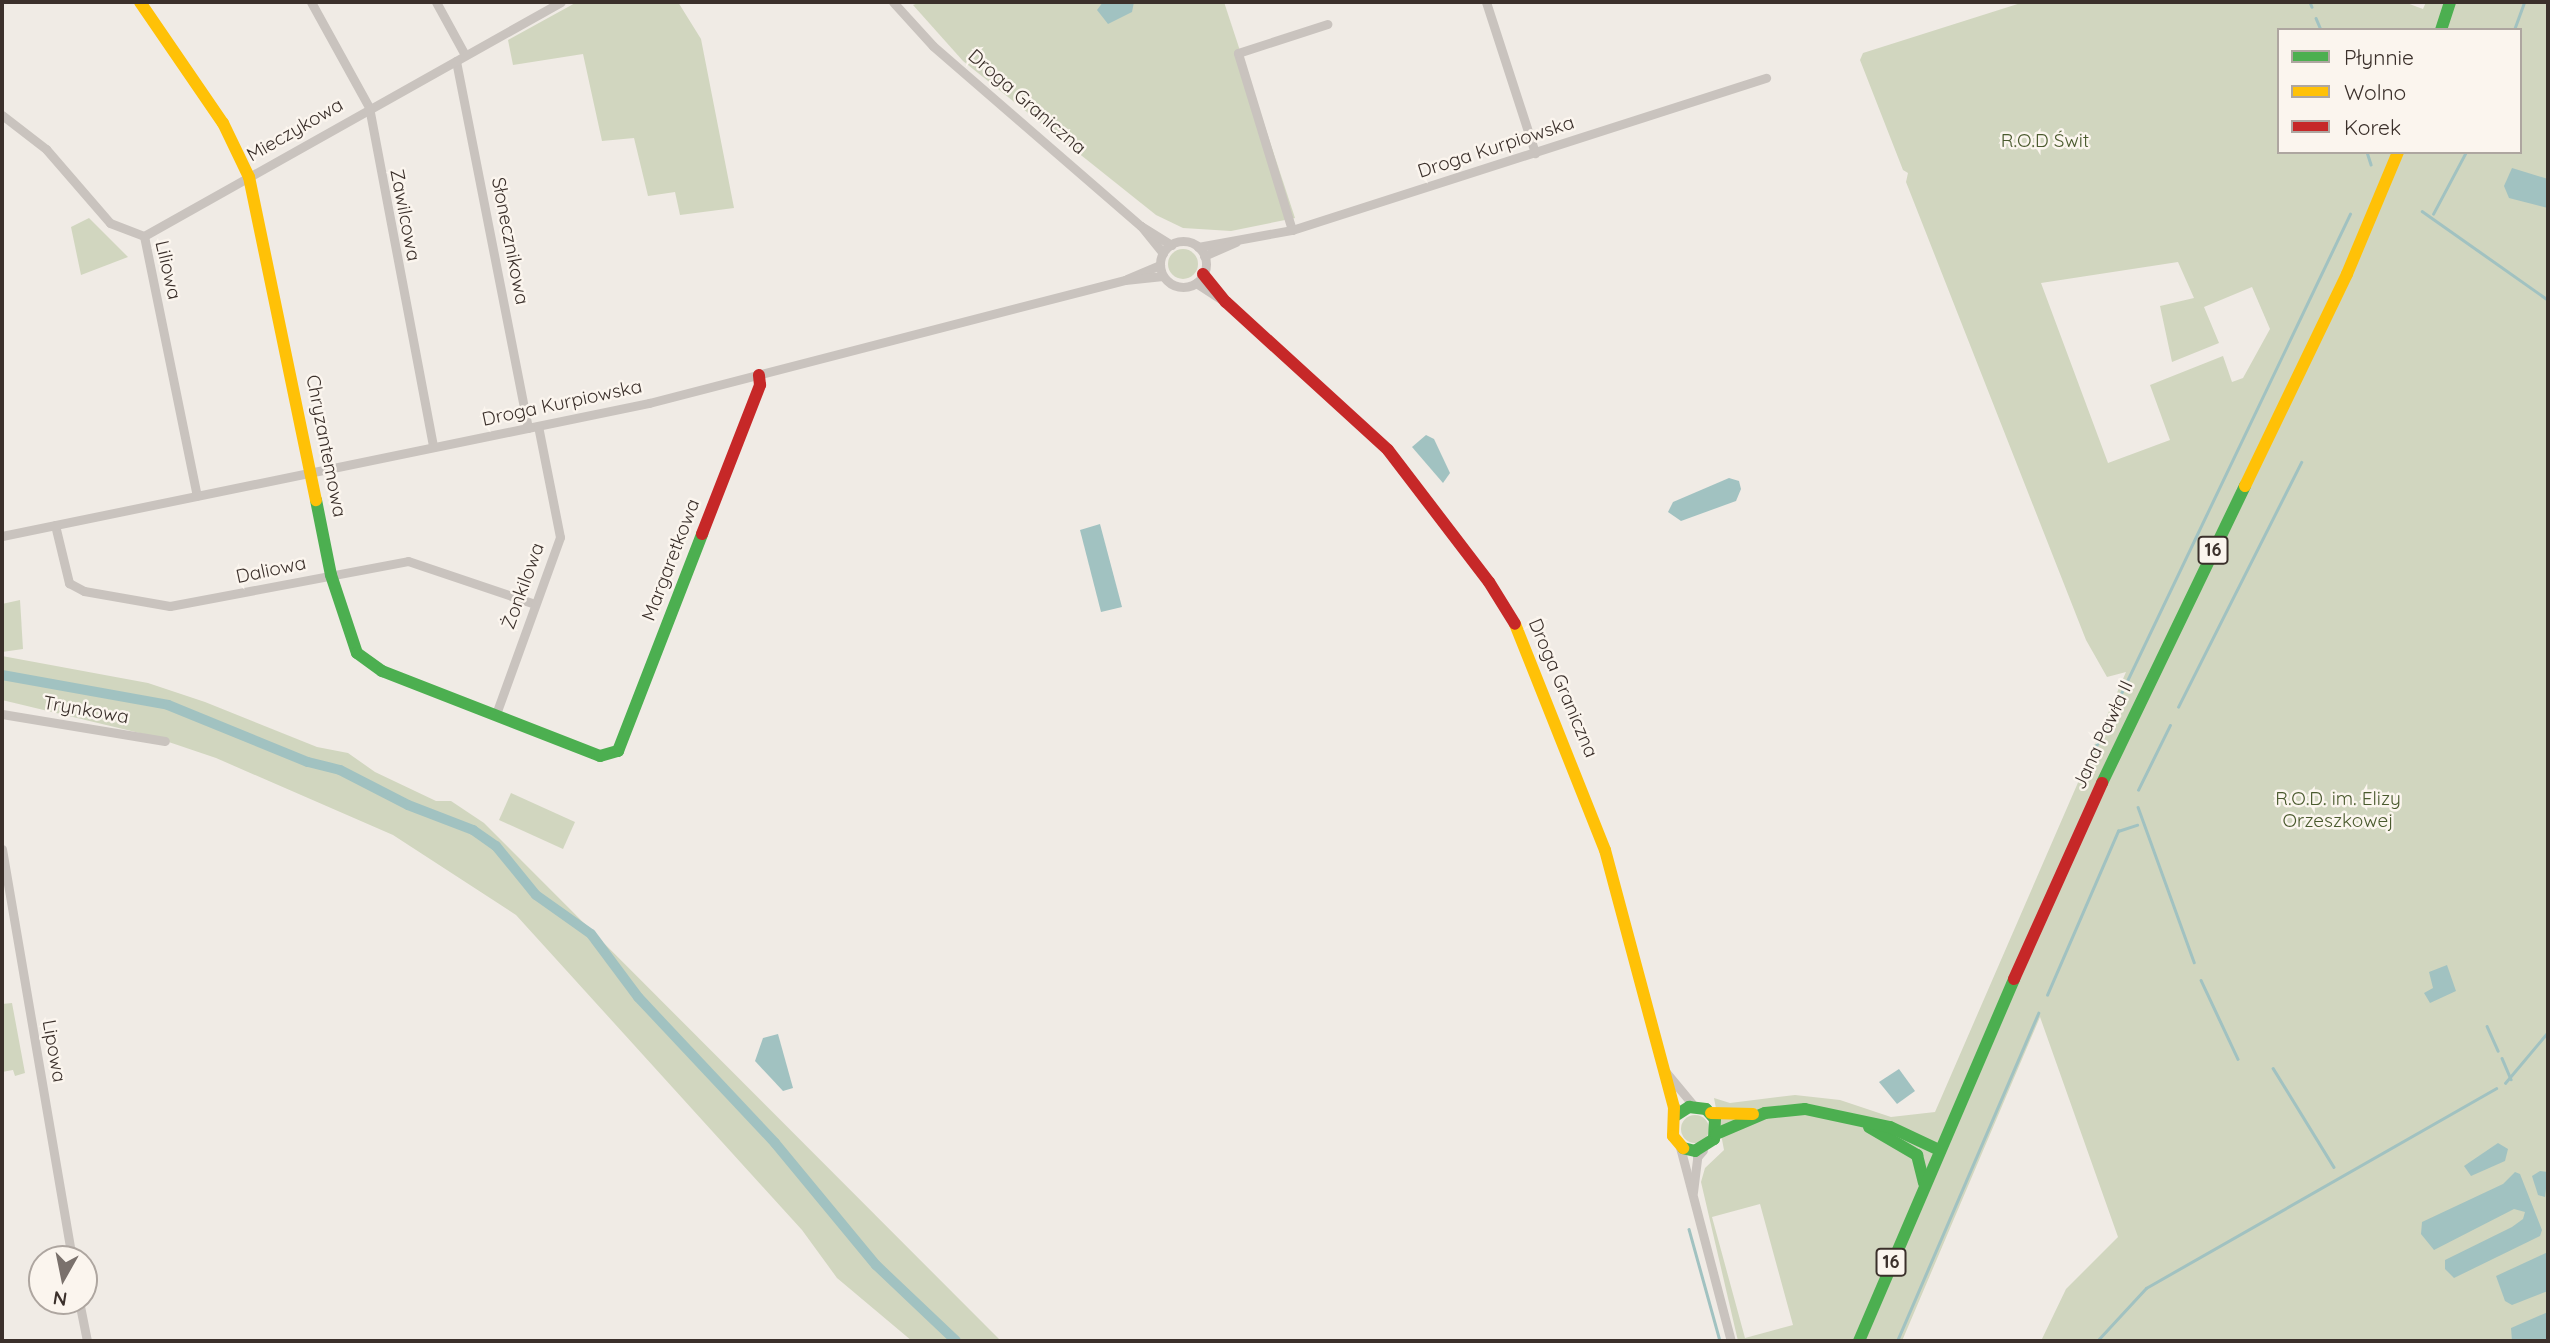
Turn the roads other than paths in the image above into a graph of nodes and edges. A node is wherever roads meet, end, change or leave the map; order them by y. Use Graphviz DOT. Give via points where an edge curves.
graph roads {
  1 [pos="140,2"];
  2 [pos="312,2"];
  3 [pos="436,2"];
  4 [pos="561,2"];
  5 [pos="893,2"];
  6 [pos="1486,2"];
  7 [pos="2450,2"];
  8 [pos="1327,24"];
  9 [pos="2442,28"];
  10 [pos="465,55"];
  11 [pos="456,61"];
  12 [pos="1766,78"];
  13 [pos="369,107"];
  14 [pos="2,115"];
  15 [pos="1535,153"];
  16 [pos="2397,154"];
  17 [pos="249,177"];
  18 [pos="1141,226"];
  19 [pos="1292,230"];
  20 [pos="144,236"];
  21 [pos="1236,242"];
  22 [pos="1171,244"];
  23 [pos="1198,247"];
  24 [pos="1163,253"];
  25 [pos="1204,256"];
  26 [pos="1160,265"];
  27 [pos="1163,276"];
  28 [pos="1200,279"];
  29 [pos="1125,281"];
  30 [pos="759,375"];
  31 [pos="538,426"];
  32 [pos="528,429"];
  33 [pos="433,447"];
  34 [pos="312,473"];
  35 [pos="197,496"];
  36 [pos="55,525"];
  37 [pos="2,536"];
  38 [pos="331,575"];
  39 [pos="535,604"];
  40 [pos="2,713"];
  41 [pos="496,714"];
  42 [pos="165,741"];
  43 [pos="610,756"];
  44 [pos="2,849"];
  45 [pos="1661,1063"];
  46 [pos="1694,1106"];
  47 [pos="1711,1113"];
  48 [pos="1765,1113"];
  49 [pos="1675,1116"];
  50 [pos="1853,1117"];
  51 [pos="1716,1134"];
  52 [pos="1680,1146"];
  53 [pos="1703,1150"];
  54 [pos="1940,1150"];
  55 [pos="1924,1184"];
  56 [pos="1693,1201"];
  57 [pos="70,1245"];
  58 [pos="82,1315"];
  59 [pos="87,1341"];
  60 [pos="1731,1341"];
  61 [pos="1859,1341"];
  1 -- 17 [label="street, Chryzantemowa" via="223,123"];
  2 -- 13 [label="street, Zawilcowa"];
  3 -- 10 [label="street"];
  4 -- 10 [label="street, Mieczykowa"];
  5 -- 18 [label="street, Droga Graniczna" via="933,46"];
  6 -- 15 [label="street"];
  7 -- 9 [label="street"];
  8 -- 19 [label="street" via="1238,53"];
  10 -- 11 [label="street, Mieczykowa"];
  11 -- 13 [label="street, Mieczykowa"];
  11 -- 32 [label="street, Słonecznikowa"];
  12 -- 15 [label="street, Droga Kurpiowska"];
  13 -- 17 [label="street, Mieczykowa"];
  13 -- 33 [label="street, Zawilcowa"];
  14 -- 20 [label="street, Liliowa" via="46,149 110,223"];
  15 -- 19 [label="street, Droga Kurpiowska"];
  16 -- 54 [label="street, Jana Pawła II / 16" via="2347,274 2078,833"];
  17 -- 20 [label="street, Mieczykowa"];
  17 -- 34 [label="street, Chryzantemowa"];
  18 -- 22 [label="street, Droga Graniczna"];
  18 -- 24 [label="street, Droga Graniczna"];
  19 -- 21 [label="street, Droga Kurpiowska"];
  20 -- 35 [label="street, Liliowa"];
  21 -- 23 [label="street, Droga Kurpiowska"];
  21 -- 25 [label="street, Droga Kurpiowska"];
  22 -- 23 [label="street" via="1185,241"];
  22 -- 24 [label="street"];
  23 -- 25 [label="street"];
  24 -- 26 [label="street"];
  25 -- 28 [label="street"];
  26 -- 27 [label="street"];
  26 -- 29 [label="street, Droga Kurpiowska"];
  27 -- 28 [label="street" via="1182,287"];
  27 -- 29 [label="street, Droga Kurpiowska"];
  28 -- 45 [label="street, Droga Graniczna" via="1336,399 1395,459 1489,582 1521,633 1594,814"];
  29 -- 30 [label="street, Droga Kurpiowska"];
  30 -- 31 [label="street, Droga Kurpiowska"];
  30 -- 43 [label="street, Margaretkowa" via="761,385 638,700 618,751"];
  31 -- 32 [label="street, Droga Kurpiowska"];
  31 -- 39 [label="street, Żonkilowa" via="560,537"];
  32 -- 33 [label="street, Droga Kurpiowska"];
  33 -- 34 [label="street, Droga Kurpiowska"];
  34 -- 35 [label="street, Droga Kurpiowska"];
  34 -- 38 [label="street, Chryzantemowa"];
  35 -- 36 [label="street, Droga Kurpiowska"];
  36 -- 37 [label="street, Droga Kurpiowska"];
  36 -- 38 [label="street, Daliowa" via="69,583 84,591 182,605"];
  38 -- 39 [label="street, Daliowa" via="408,561 424,563"];
  38 -- 41 [label="street, Chryzantemowa" via="357,653 382,671"];
  39 -- 41 [label="street, Żonkilowa"];
  40 -- 42 [label="street, Trynkowa"];
  41 -- 43 [label="street, Chryzantemowa"];
  44 -- 57 [label="street, Lipowa"];
  45 -- 46 [label="street, Droga Graniczna"];
  45 -- 49 [label="street, Droga Graniczna"];
  46 -- 47 [label="street"];
  46 -- 49 [label="street"];
  47 -- 48 [label="street"];
  47 -- 51 [label="street"];
  48 -- 50 [label="street" via="1805,1109"];
  48 -- 51 [label="street"];
  49 -- 52 [label="street" via="1671,1129"];
  50 -- 54 [label="street" via="1890,1127"];
  50 -- 55 [label="street" via="1917,1155"];
  51 -- 53 [label="street"];
  52 -- 53 [label="street"];
  52 -- 56 [label="street"];
  53 -- 56 [label="street" via="1694,1169"];
  54 -- 55 [label="street, Jana Pawła II / 16"];
  55 -- 61 [label="street, Jana Pawła II / 16"];
  56 -- 60 [label="street"];
  58 -- 59 [label="street"];
}
